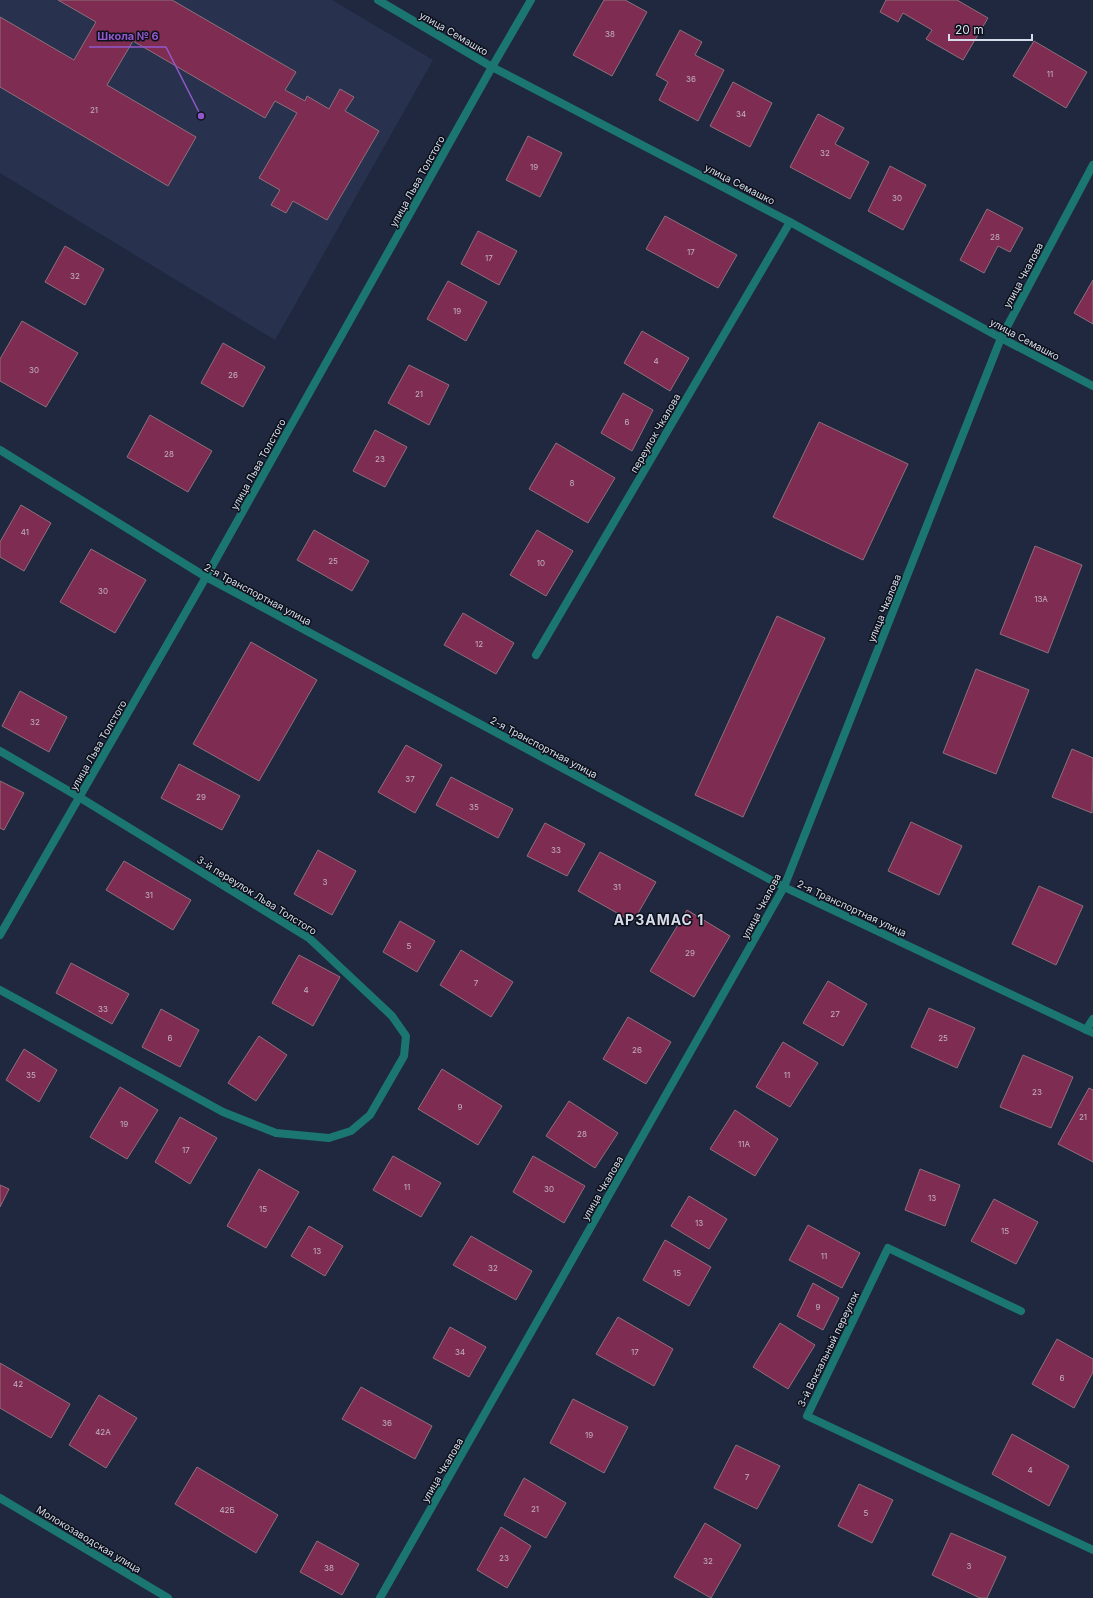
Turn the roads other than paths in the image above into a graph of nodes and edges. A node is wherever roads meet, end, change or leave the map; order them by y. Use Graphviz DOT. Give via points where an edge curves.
graph roads {
  1 [pos="378,0"];
  2 [pos="531,0"];
  3 [pos="492,67"];
  4 [pos="1093,165"];
  5 [pos="790,222"];
  6 [pos="1001,338"];
  7 [pos="1093,386"];
  8 [pos="0,450"];
  9 [pos="206,577"];
  10 [pos="536,654"];
  11 [pos="0,751"];
  12 [pos="80,797"];
  13 [pos="784,887"];
  14 [pos="0,935"];
  15 [pos="0,990"];
  16 [pos="1093,1019"];
  17 [pos="1089,1031"];
  18 [pos="1021,1311"];
  19 [pos="0,1498"];
  20 [pos="1093,1550"];
  21 [pos="168,1598"];
  22 [pos="380,1598"];
  1 -- 3 [label="street, улица Семашко"];
  2 -- 3 [label="street, улица Льва Толстого"];
  3 -- 5 [label="street, улица Семашко"];
  3 -- 9 [label="street, улица Льва Толстого"];
  4 -- 6 [label="street, улица Чкалова"];
  5 -- 6 [label="street, улица Семашко"];
  5 -- 10 [label="street, переулок Чкалова"];
  6 -- 7 [label="street, улица Семашко"];
  6 -- 13 [label="street, улица Чкалова"];
  8 -- 9 [label="street, 2-я Транспортная улица"];
  9 -- 12 [label="street, улица Льва Толстого"];
  9 -- 13 [label="street, 2-я Транспортная улица"];
  11 -- 12 [label="street, 3-й переулок Льва Толстого"];
  12 -- 14 [label="street, улица Льва Толстого"];
  12 -- 15 [label="street, 3-й переулок Льва Толстого" via="309,938 392,1016 406,1036 404,1056 370,1115 351,1130 329,1138 276,1134 223,1112"];
  13 -- 17 [label="street, 2-я Транспортная улица"];
  13 -- 22 [label="street, улица Чкалова"];
  16 -- 17 [label="street"];
  18 -- 20 [label="street, 3-й Вокзальный переулок" via="888,1248 807,1416"];
  19 -- 21 [label="street, Молокозаводская улица"];
}
